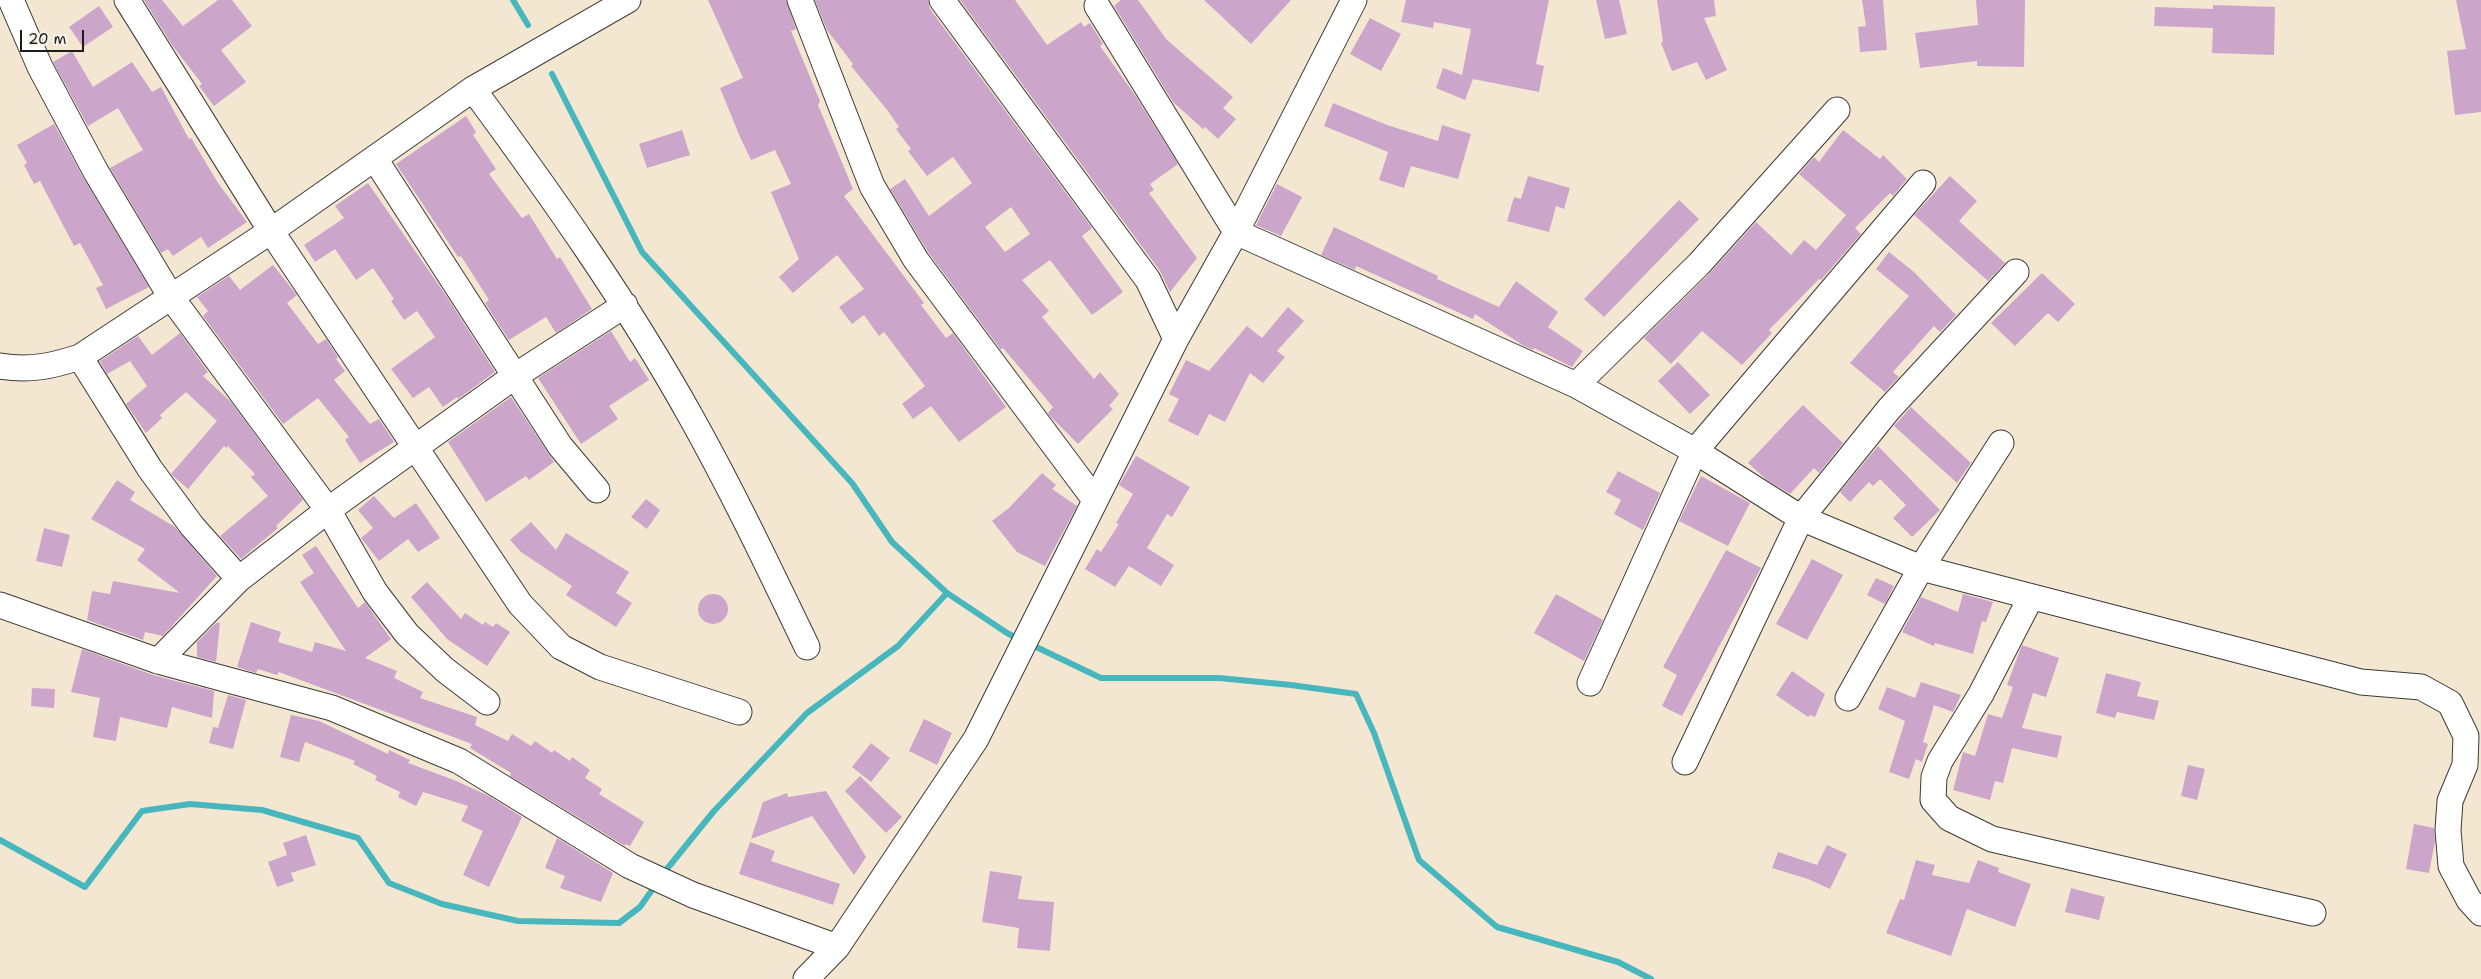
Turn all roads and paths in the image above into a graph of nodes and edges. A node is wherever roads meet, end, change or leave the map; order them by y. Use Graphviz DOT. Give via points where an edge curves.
graph roads {
  1 [pos="11,0"];
  2 [pos="127,0"];
  3 [pos="628,0"];
  4 [pos="800,0"];
  5 [pos="942,0"];
  6 [pos="1354,0"];
  7 [pos="1096,6"];
  8 [pos="473,90"];
  9 [pos="1837,110"];
  10 [pos="374,159"];
  11 [pos="1923,183"];
  12 [pos="271,230"];
  13 [pos="1236,232"];
  14 [pos="2016,272"];
  15 [pos="171,297"];
  16 [pos="624,306"];
  17 [pos="1176,339"];
  18 [pos="80,357"];
  19 [pos="0,366"];
  20 [pos="515,376"];
  21 [pos="1576,385"];
  22 [pos="2002,443"];
  23 [pos="414,448"];
  24 [pos="1695,451"];
  25 [pos="597,490"];
  26 [pos="1094,500"];
  27 [pos="328,510"];
  28 [pos="1801,518"];
  29 [pos="1921,568"];
  30 [pos="239,579"];
  31 [pos="2031,597"];
  32 [pos="0,605"];
  33 [pos="807,647"];
  34 [pos="158,661"];
  35 [pos="1590,683"];
  36 [pos="1848,698"];
  37 [pos="487,702"];
  38 [pos="739,712"];
  39 [pos="1685,762"];
  40 [pos="2313,913"];
  41 [pos="2481,913"];
  42 [pos="837,947"];
  43 [pos="806,979"];
  1 -- 15 [label="street" via="40,67 96,172"];
  2 -- 12 [label="street"];
  3 -- 8 [label="street"];
  4 -- 26 [label="street" via="872,186 916,260"];
  5 -- 17 [label="street" via="1148,280"];
  6 -- 13 [label="street"];
  7 -- 13 [label="street"];
  8 -- 10 [label="street"];
  8 -- 16 [label="street" via="552,196"];
  9 -- 21 [label="street" via="1699,264"];
  10 -- 12 [label="street"];
  10 -- 20 [label="street"];
  11 -- 24 [label="street"];
  12 -- 15 [label="street"];
  12 -- 23 [label="street"];
  13 -- 17 [label="street"];
  13 -- 21 [label="street"];
  14 -- 28 [label="street" via="1890,409"];
  15 -- 18 [label="street"];
  15 -- 27 [label="street"];
  16 -- 20 [label="street"];
  16 -- 33 [label="street" via="696,425 752,530"];
  17 -- 26 [label="street"];
  18 -- 19 [label="street" via="46,368 21,370"];
  18 -- 30 [label="street" via="150,469 192,526"];
  20 -- 23 [label="street"];
  20 -- 25 [label="street" via="560,446"];
  21 -- 24 [label="street"];
  22 -- 29 [label="street"];
  23 -- 27 [label="street"];
  23 -- 38 [label="street" via="520,604 561,647 600,667"];
  24 -- 28 [label="street"];
  24 -- 35 [label="street"];
  26 -- 42 [label="street" via="976,739"];
  27 -- 30 [label="street"];
  27 -- 37 [label="street" via="375,592 407,634 445,670"];
  28 -- 29 [label="street"];
  28 -- 39 [label="street"];
  29 -- 31 [label="street"];
  29 -- 36 [label="street"];
  30 -- 34 [label="street"];
  31 -- 40 [label="street" via="1934,777 1933,800 1949,818 1992,839"];
  31 -- 41 [label="street" via="2361,682 2421,687 2450,703 2466,736 2465,765 2450,802 2451,866 2469,900"];
  32 -- 34 [label="street"];
  34 -- 42 [label="street" via="332,708 459,761 630,866 693,895"];
  42 -- 43 [label="street"];
}
